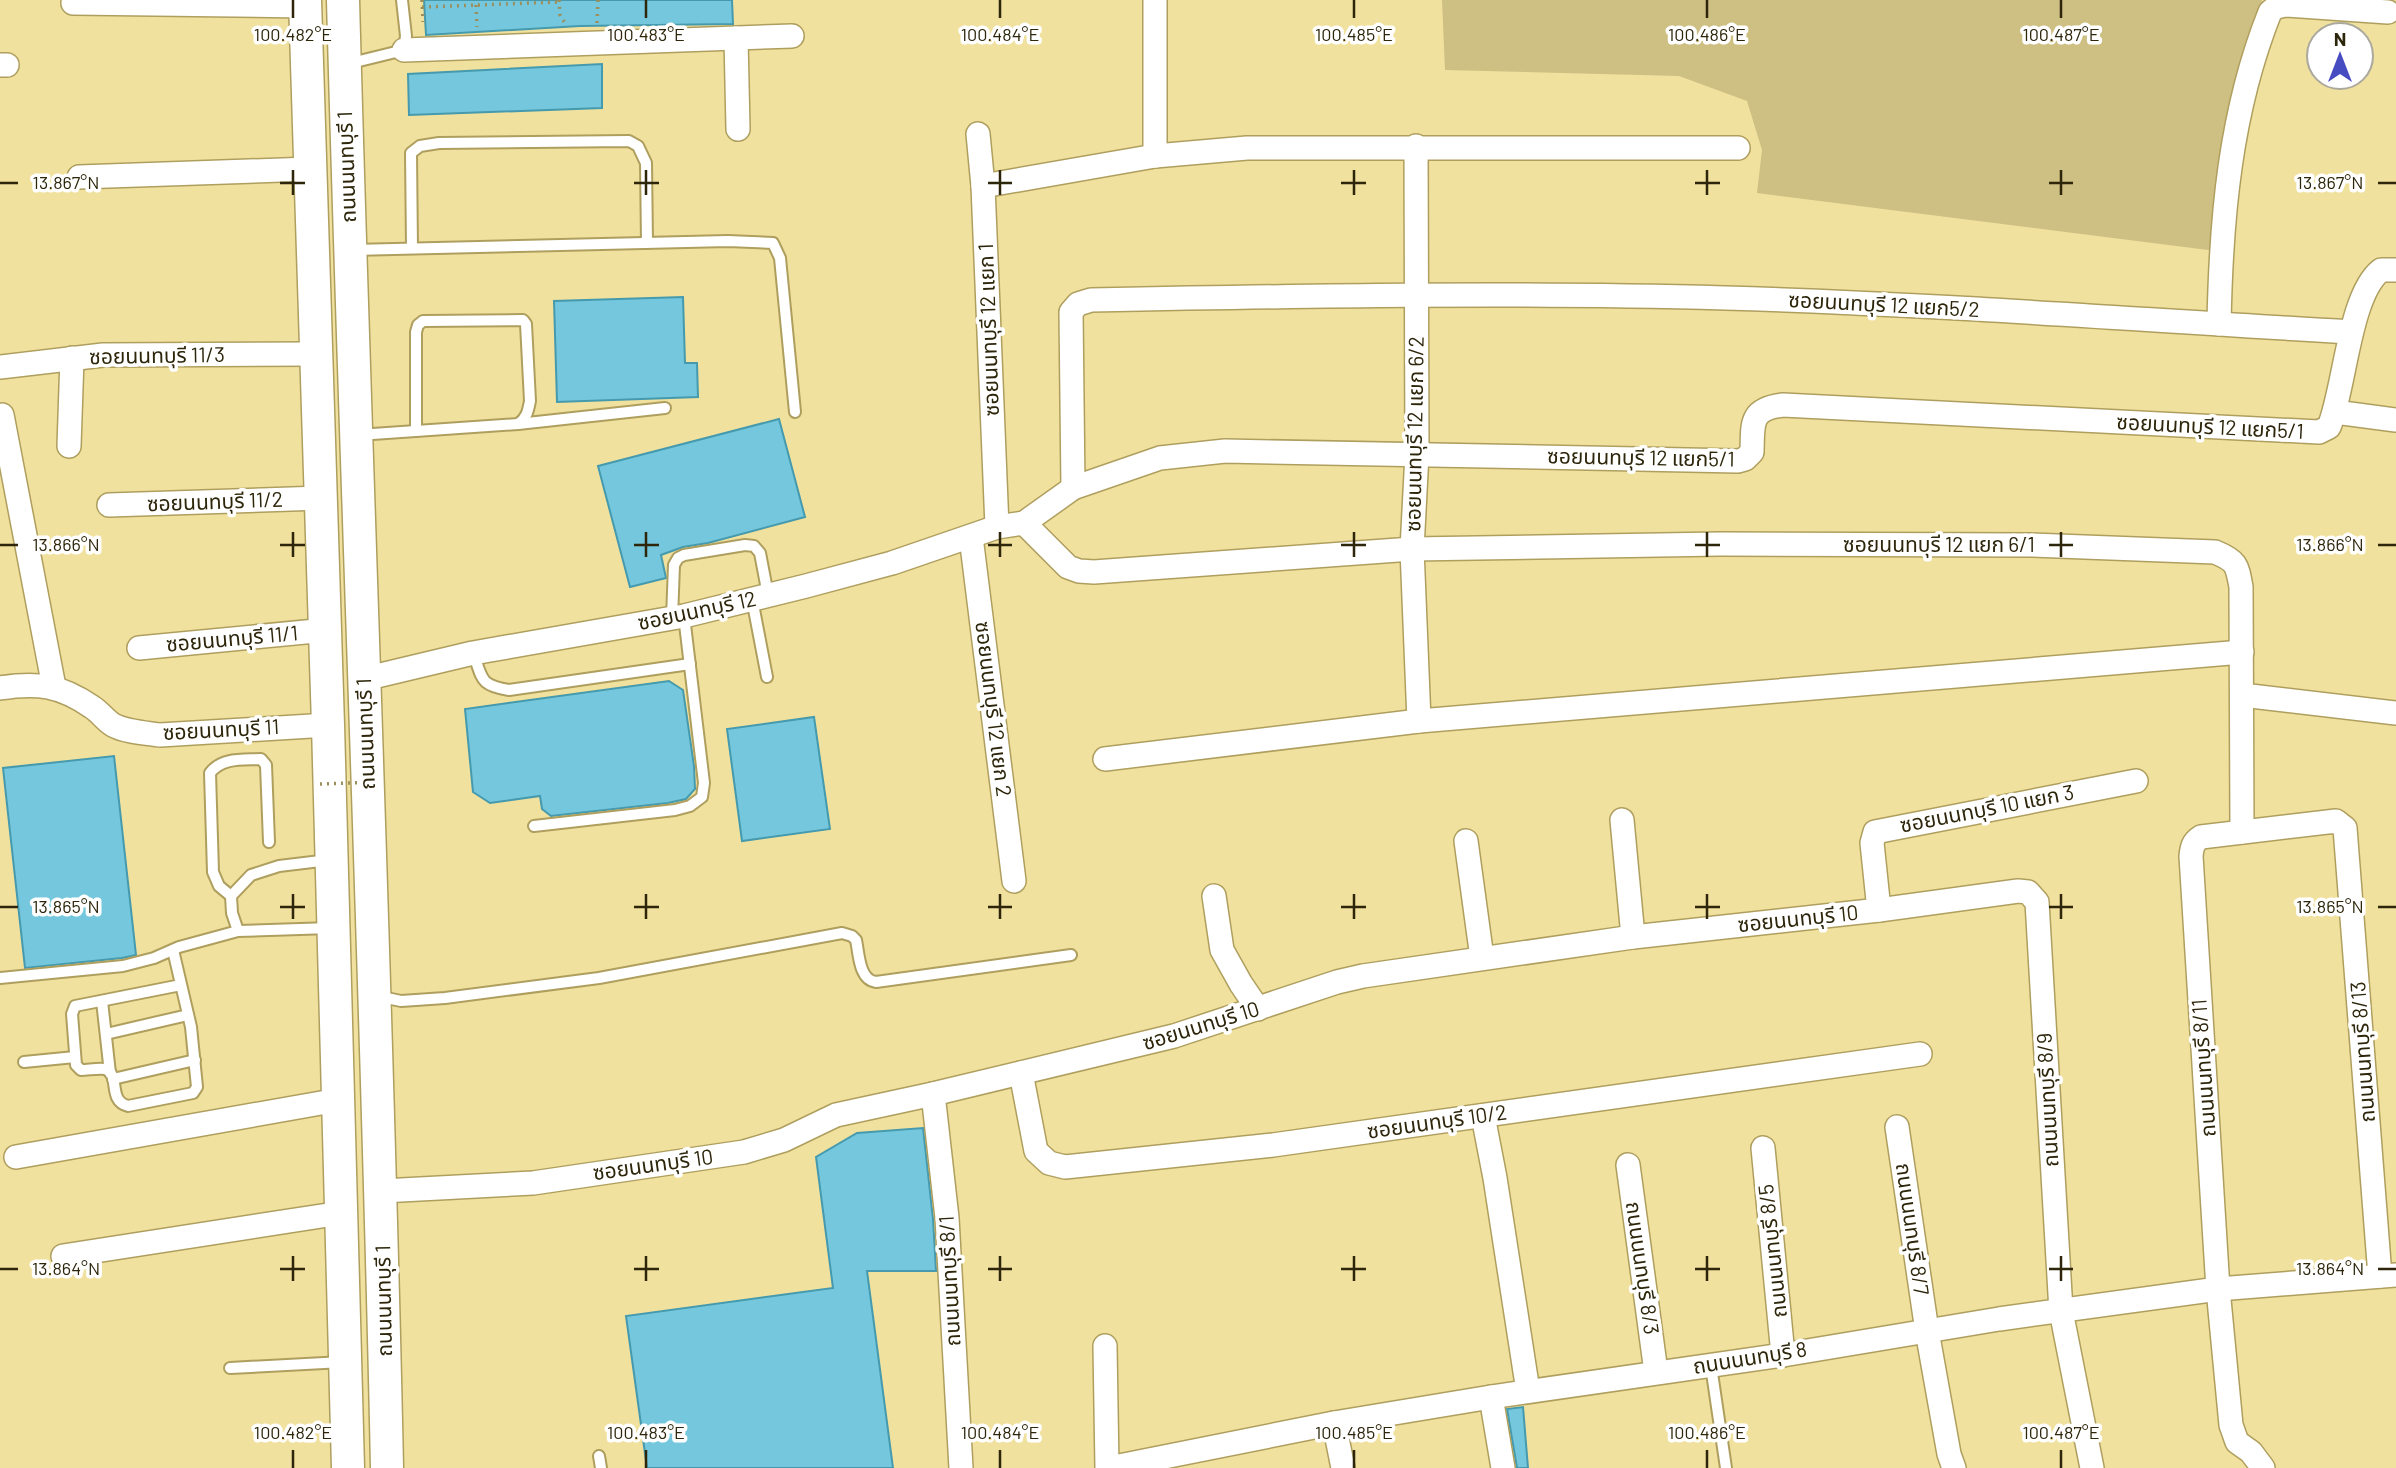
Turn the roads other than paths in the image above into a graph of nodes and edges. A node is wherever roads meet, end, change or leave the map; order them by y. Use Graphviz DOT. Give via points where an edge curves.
graph roads {
  1 [pos="343,0"];
  2 [pos="402,0"];
  3 [pos="1155,0"];
  4 [pos="73,3"];
  5 [pos="305,3"];
  6 [pos="2388,12"];
  7 [pos="792,36"];
  8 [pos="736,38"];
  9 [pos="404,50"];
  10 [pos="345,65"];
  11 [pos="738,130"];
  12 [pos="978,134"];
  13 [pos="1416,146"];
  14 [pos="1738,148"];
  15 [pos="1155,156"];
  16 [pos="310,169"];
  17 [pos="79,177"];
  18 [pos="983,186"];
  19 [pos="647,243"];
  20 [pos="412,248"];
  21 [pos="350,250"];
  22 [pos="2396,270"];
  23 [pos="1417,293"];
  24 [pos="2219,324"];
  25 [pos="2351,332"];
  26 [pos="315,354"];
  27 [pos="72,358"];
  28 [pos="0,367"];
  29 [pos="666,408"];
  30 [pos="794,412"];
  31 [pos="2335,412"];
  32 [pos="2,415"];
  33 [pos="2396,420"];
  34 [pos="518,424"];
  35 [pos="416,431"];
  36 [pos="356,435"];
  37 [pos="69,446"];
  38 [pos="1417,454"];
  39 [pos="1073,488"];
  40 [pos="321,498"];
  41 [pos="109,505"];
  42 [pos="1024,523"];
  43 [pos="997,527"];
  44 [pos="971,537"];
  45 [pos="1412,549"];
  46 [pos="760,597"];
  47 [pos="678,617"];
  48 [pos="326,630"];
  49 [pos="139,648"];
  50 [pos="473,653"];
  51 [pos="2242,653"];
  52 [pos="690,664"];
  53 [pos="767,677"];
  54 [pos="364,678"];
  55 [pos="54,687"];
  56 [pos="0,688"];
  57 [pos="2242,695"];
  58 [pos="2396,713"];
  59 [pos="1419,721"];
  60 [pos="328,725"];
  61 [pos="1105,759"];
  62 [pos="2136,781"];
  63 [pos="1622,820"];
  64 [pos="534,826"];
  65 [pos="2242,832"];
  66 [pos="1466,841"];
  67 [pos="269,842"];
  68 [pos="332,859"];
  69 [pos="1014,881"];
  70 [pos="2028,892"];
  71 [pos="231,897"];
  72 [pos="1214,897"];
  73 [pos="1878,910"];
  74 [pos="334,928"];
  75 [pos="238,931"];
  76 [pos="1633,937"];
  77 [pos="173,950"];
  78 [pos="1072,955"];
  79 [pos="1482,958"];
  80 [pos="0,978"];
  81 [pos="181,985"];
  82 [pos="376,996"];
  83 [pos="102,1001"];
  84 [pos="1258,1009"];
  85 [pos="188,1015"];
  86 [pos="106,1034"];
  87 [pos="1920,1054"];
  88 [pos="75,1057"];
  89 [pos="195,1060"];
  90 [pos="24,1062"];
  91 [pos="1021,1073"];
  92 [pos="111,1076"];
  93 [pos="933,1094"];
  94 [pos="338,1100"];
  95 [pos="1483,1116"];
  96 [pos="1897,1127"];
  97 [pos="1763,1148"];
  98 [pos="16,1157"];
  99 [pos="1629,1165"];
  100 [pos="382,1191"];
  101 [pos="341,1213"];
  102 [pos="62,1256"];
  103 [pos="2388,1275"];
  104 [pos="2218,1289"];
  105 [pos="2061,1311"];
  106 [pos="1927,1331"];
  107 [pos="1105,1346"];
  108 [pos="1783,1355"];
  109 [pos="345,1362"];
  110 [pos="1711,1366"];
  111 [pos="230,1368"];
  112 [pos="1656,1372"];
  113 [pos="1528,1391"];
  114 [pos="1491,1397"];
  115 [pos="1334,1423"];
  116 [pos="599,1456"];
  117 [pos="348,1468"];
  118 [pos="387,1468"];
  119 [pos="601,1468"];
  120 [pos="961,1468"];
  121 [pos="1108,1468"];
  122 [pos="1343,1468"];
  123 [pos="1503,1468"];
  124 [pos="1726,1468"];
  125 [pos="1954,1468"];
  126 [pos="2092,1468"];
  127 [pos="2263,1468"];
  1 -- 10 [label="main road, ถนนนนทบุรี 1"];
  2 -- 9 [label="lane"];
  3 -- 15 [label="street"];
  4 -- 5 [label="street"];
  5 -- 16 [label="main road, ถนนนนทบุรี 1"];
  6 -- 24 [label="street" via="2286,5 2270,12 2231,155"];
  7 -- 8 [label="street"];
  8 -- 9 [label="street"];
  8 -- 11 [label="street"];
  9 -- 10 [label="lane"];
  10 -- 21 [label="main road, ถนนนนทบุรี 1"];
  12 -- 18 [label="street, ซอยนนทบุรี 12 แยก 1"];
  13 -- 14 [label="street"];
  13 -- 15 [label="street" via="1247,148"];
  13 -- 23 [label="street, ซอยนนทบุรี 12 แยก 6/2"];
  15 -- 18 [label="street"];
  16 -- 17 [label="street"];
  16 -- 26 [label="main road, ถนนนนทบุรี 1"];
  18 -- 43 [label="street, ซอยนนทบุรี 12 แยก 1"];
  19 -- 20 [label="lane"];
  19 -- 20 [label="lane" via="646,163 638,146 629,141 439,143 420,146 411,153"];
  19 -- 30 [label="lane" via="773,243 780,258"];
  20 -- 21 [label="lane"];
  21 -- 36 [label="main road, ถนนนนทบุรี 1"];
  22 -- 25 [label="street" via="2381,270 2374,277"];
  23 -- 24 [label="street, ซอยนนทบุรี 12 แยก5/2" via="1799,300"];
  23 -- 38 [label="street, ซอยนนทบุรี 12 แยก 6/2"];
  23 -- 39 [label="street, ซอยนนทบุรี 12 แยก5/2" via="1091,300 1078,304 1072,312"];
  24 -- 25 [label="street, ซอยนนทบุรี 12 แยก5/2"];
  25 -- 31 [label="street"];
  26 -- 27 [label="street, ซอยนนทบุรี 11/3"];
  26 -- 40 [label="main road, ถนนนนทบุรี 1"];
  27 -- 28 [label="street, ซอยนนทบุรี 11/3"];
  27 -- 37 [label="street"];
  29 -- 34 [label="lane"];
  31 -- 33 [label="street"];
  31 -- 38 [label="street, ซอยนนทบุรี 12 แยก5/1" via="2329,427 2319,432 1783,405 1758,413 1753,422 1752,452 1738,461"];
  32 -- 55 [label="street"];
  34 -- 35 [label="lane"];
  34 -- 35 [label="lane" via="530,401 523,320 423,321 416,332"];
  35 -- 36 [label="lane"];
  36 -- 54 [label="main road, ถนนนนทบุรี 1"];
  38 -- 39 [label="street, ซอยนนทบุรี 12 แยก5/1" via="1225,451 1160,458"];
  38 -- 45 [label="street, ซอยนนทบุรี 12 แยก 6/2"];
  39 -- 42 [label="street, ซอยนนทบุรี 12 แยก5/1"];
  40 -- 41 [label="street, ซอยนนทบุรี 11/2"];
  40 -- 48 [label="main road, ถนนนนทบุรี 1"];
  42 -- 43 [label="street, ซอยนนทบุรี 12"];
  42 -- 45 [label="street" via="1068,567 1079,571"];
  43 -- 44 [label="street, ซอยนนทบุรี 12"];
  44 -- 46 [label="street, ซอยนนทบุรี 12"];
  44 -- 69 [label="street, ซอยนนทบุรี 12 แยก 2"];
  45 -- 51 [label="street, ซอยนนทบุรี 12 แยก 6/1" via="2031,545 2215,552 2237,565"];
  45 -- 59 [label="street, ซอยนนทบุรี 12 แยก 6/2"];
  46 -- 47 [label="street, ซอยนนทบุรี 12"];
  46 -- 47 [label="lane" via="760,553 754,546 684,555 674,565"];
  46 -- 53 [label="lane"];
  47 -- 50 [label="street, ซอยนนทบุรี 12"];
  47 -- 52 [label="lane"];
  48 -- 49 [label="street, ซอยนนทบุรี 11/1"];
  48 -- 60 [label="main road, ถนนนนทบุรี 1"];
  50 -- 52 [label="lane" via="484,681 509,691"];
  50 -- 54 [label="street, ซอยนนทบุรี 12"];
  51 -- 57 [label="street, ซอยนนทบุรี 12 แยก 6/1"];
  51 -- 59 [label="street"];
  52 -- 64 [label="lane" via="702,797 675,810"];
  54 -- 82 [label="main road, ถนนนนทบุรี 1"];
  55 -- 56 [label="street, ซอยนนทบุรี 11" via="29,683"];
  55 -- 60 [label="street, ซอยนนทบุรี 11" via="92,706 114,725 160,735"];
  57 -- 58 [label="street"];
  57 -- 65 [label="street, ซอยนนทบุรี 12 แยก 6/1"];
  59 -- 61 [label="street"];
  60 -- 68 [label="main road, ถนนนนทบุรี 1"];
  62 -- 73 [label="street, ซอยนนทบุรี 10 แยก 3" via="1875,832"];
  63 -- 76 [label="street"];
  65 -- 103 [label="street, ถนนนนทบุรี 8/13" via="2336,821 2345,828"];
  65 -- 104 [label="street, ถนนนนทบุรี 8/11" via="2201,837 2192,847"];
  66 -- 79 [label="street"];
  67 -- 71 [label="lane" via="266,765 261,759 216,765 210,773 213,872"];
  68 -- 71 [label="lane" via="279,866 251,876"];
  68 -- 74 [label="main road, ถนนนนทบุรี 1"];
  70 -- 73 [label="street, ซอยนนทบุรี 10"];
  70 -- 105 [label="street, ถนนนนทบุรี 8/9" via="2037,902"];
  71 -- 75 [label="lane"];
  72 -- 84 [label="street" via="1222,950"];
  73 -- 76 [label="street, ซอยนนทบุรี 10"];
  74 -- 75 [label="lane"];
  74 -- 94 [label="main road, ถนนนนทบุรี 1"];
  75 -- 77 [label="lane"];
  76 -- 79 [label="street, ซอยนนทบุรี 10"];
  77 -- 80 [label="lane" via="123,966"];
  77 -- 81 [label="lane"];
  78 -- 82 [label="lane" via="876,982 864,975 856,940 842,933 574,981 412,1001"];
  79 -- 84 [label="street, ซอยนนทบุรี 10" via="1337,982"];
  81 -- 83 [label="lane"];
  81 -- 85 [label="lane"];
  82 -- 100 [label="main road, ถนนนนทบุรี 1"];
  83 -- 86 [label="lane"];
  83 -- 88 [label="lane" via="75,1006"];
  84 -- 91 [label="street, ซอยนนทบุรี 10" via="1174,1036"];
  85 -- 86 [label="lane"];
  85 -- 89 [label="lane"];
  86 -- 92 [label="lane"];
  87 -- 95 [label="street, ซอยนนทบุรี 10/2"];
  88 -- 90 [label="lane"];
  88 -- 92 [label="lane" via="81,1070 106,1069"];
  89 -- 92 [label="lane"];
  89 -- 92 [label="lane" via="197,1087 193,1093 128,1106 119,1103"];
  91 -- 93 [label="street, ซอยนนทบุรี 10"];
  91 -- 95 [label="street, ซอยนนทบุรี 10/2" via="1037,1151 1060,1167 1273,1145"];
  93 -- 100 [label="street, ซอยนนทบุรี 10" via="836,1115 784,1140 744,1152 533,1183"];
  93 -- 120 [label="street, ถนนนนทบุรี 8/1" via="947,1218"];
  94 -- 98 [label="street"];
  94 -- 101 [label="main road, ถนนนนทบุรี 1"];
  95 -- 113 [label="street"];
  96 -- 106 [label="street, ถนนนนทบุรี 8/7"];
  97 -- 108 [label="street, ถนนนนทบุรี 8/5"];
  99 -- 112 [label="street, ถนนนนทบุรี 8/3"];
  100 -- 118 [label="main road, ถนนนนทบุรี 1"];
  101 -- 102 [label="street"];
  101 -- 109 [label="main road, ถนนนนทบุรี 1"];
  103 -- 104 [label="street, ถนนนนทบุรี 8"];
  104 -- 105 [label="street, ถนนนนทบุรี 8"];
  104 -- 127 [label="street, ถนนนนทบุรี 8/11" via="2231,1424 2238,1442"];
  105 -- 106 [label="street, ถนนนนทบุรี 8"];
  105 -- 126 [label="street, ถนนนนทบุรี 8/9"];
  106 -- 108 [label="street, ถนนนนทบุรี 8"];
  106 -- 125 [label="street, ถนนนนทบุรี 8/7"];
  107 -- 121 [label="street"];
  108 -- 110 [label="street, ถนนนนทบุรี 8"];
  109 -- 111 [label="lane"];
  109 -- 117 [label="main road, ถนนนนทบุรี 1"];
  110 -- 112 [label="street, ถนนนนทบุรี 8"];
  110 -- 124 [label="lane"];
  112 -- 113 [label="street, ถนนนนทบุรี 8"];
  113 -- 114 [label="street, ถนนนนทบุรี 8"];
  114 -- 115 [label="street, ถนนนนทบุรี 8"];
  114 -- 123 [label="street"];
  115 -- 121 [label="street, ถนนนนทบุรี 8"];
  115 -- 122 [label="street"];
  116 -- 119 [label="lane"];
}
